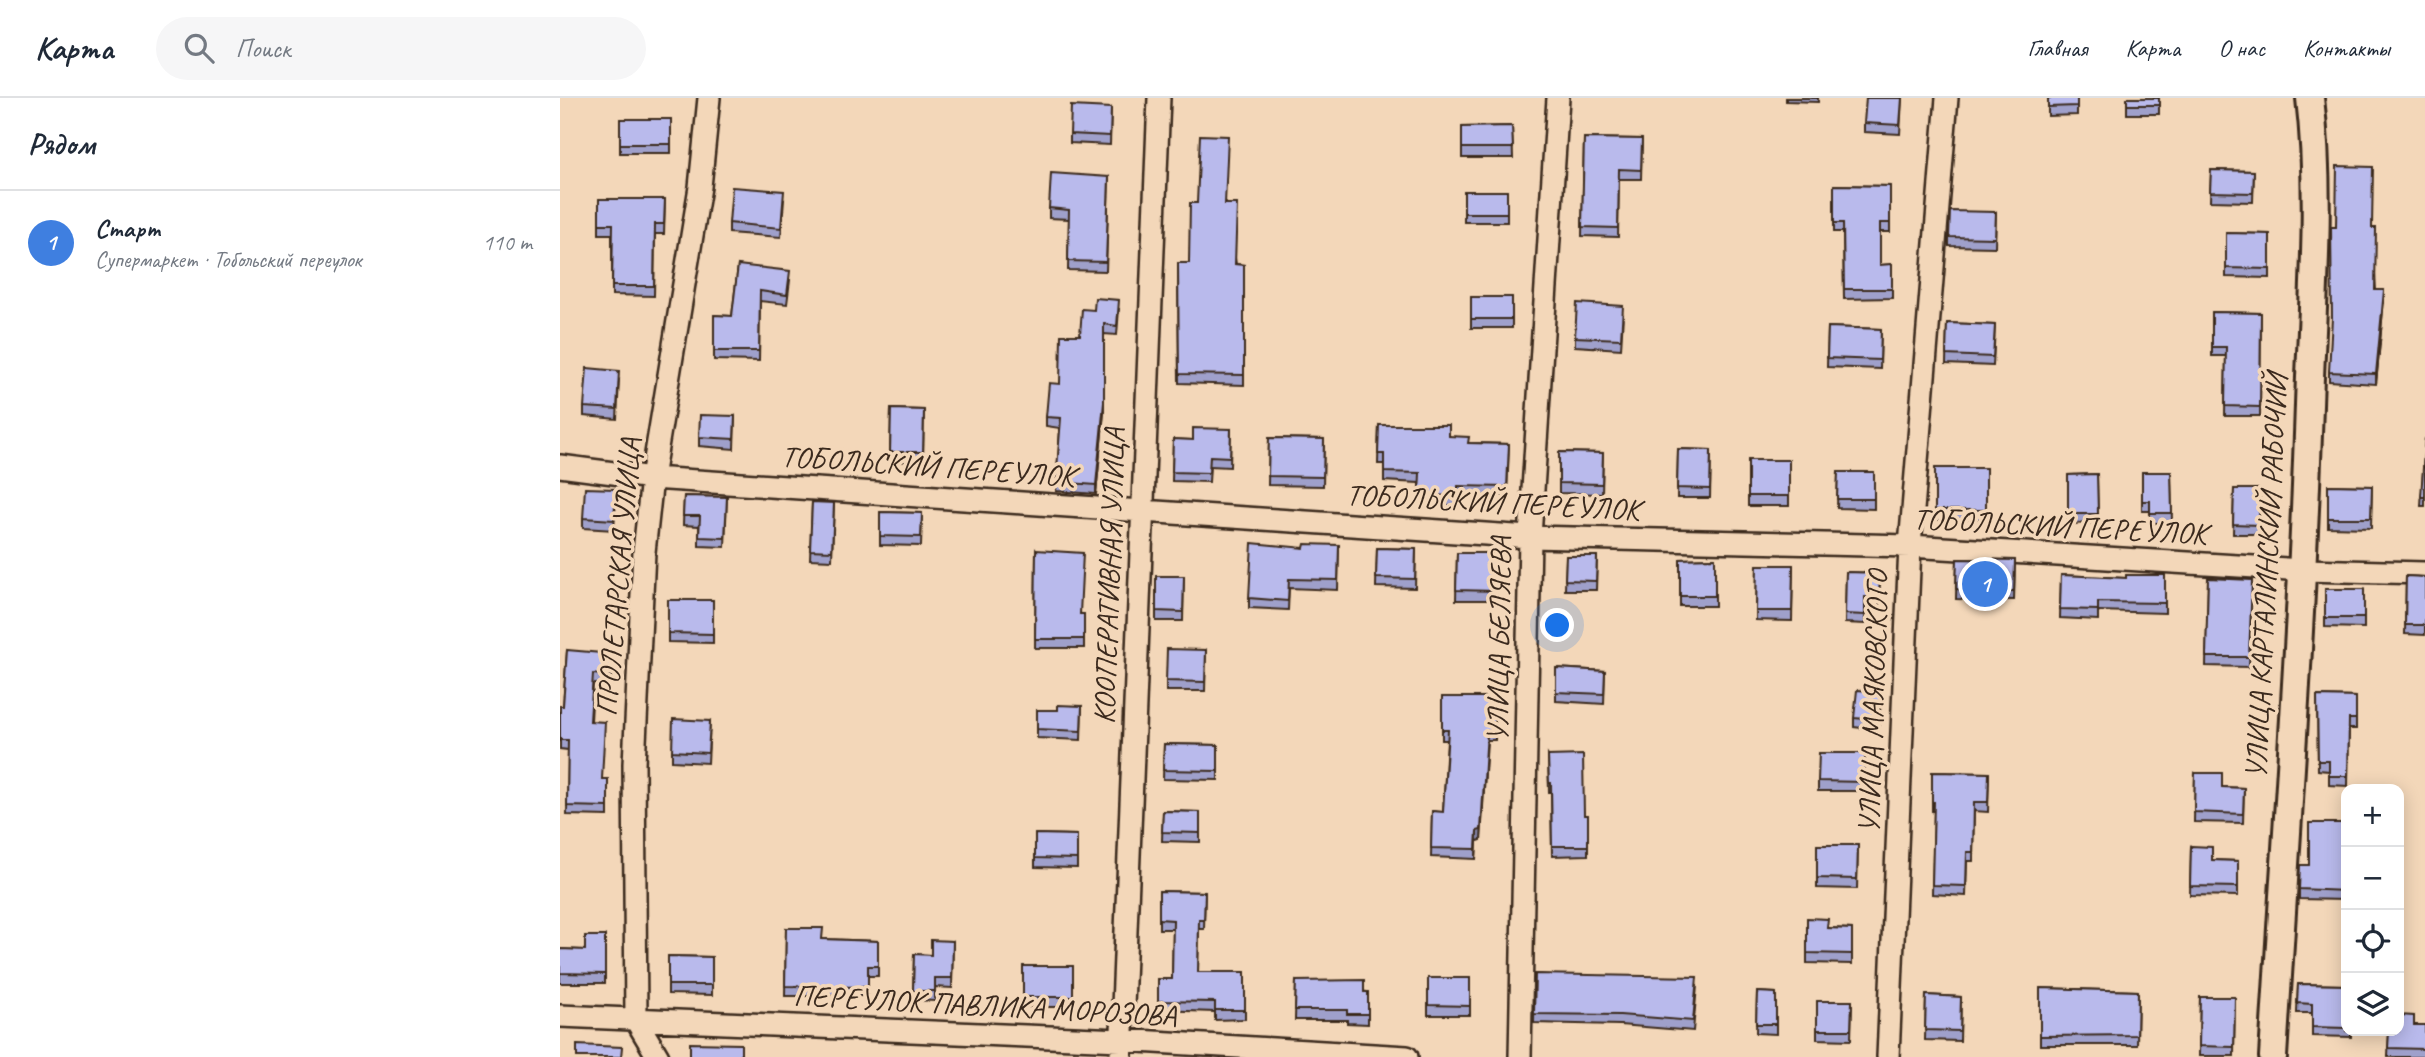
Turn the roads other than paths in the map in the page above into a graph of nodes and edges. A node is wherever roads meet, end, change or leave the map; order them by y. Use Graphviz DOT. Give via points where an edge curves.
graph roads {
  1 [pos="709,98"];
  2 [pos="1159,98"];
  3 [pos="1558,98"];
  4 [pos="1947,98"];
  5 [pos="2309,98"];
  6 [pos="560,466"];
  7 [pos="652,478"];
  8 [pos="1141,510"];
  9 [pos="1530,537"];
  10 [pos="1910,546"];
  11 [pos="2303,570"];
  12 [pos="2425,573"];
  13 [pos="560,1016"];
  14 [pos="635,1020"];
  15 [pos="1121,1048"];
  16 [pos="658,1057"];
  17 [pos="1407,1057"];
  18 [pos="1520,1057"];
  19 [pos="1888,1057"];
  20 [pos="2273,1057"];
  1 -- 7 [label="street, ПРОЛЕТАРСКАЯ УЛИЦА" via="700,187"];
  2 -- 8 [label="street, КООПЕРАТИВНАЯ УЛИЦА"];
  3 -- 9 [label="street, УЛИЦА БЕЛЯЕВА"];
  4 -- 10 [label="street, УЛИЦА МАЯКОВСКОГО"];
  5 -- 11 [label="street, УЛИЦА КАРТАЛИНСКИЙ РАБОЧИЙ" via="2315,143 2314,241"];
  6 -- 7 [label="street, ТОБОЛЬСКИЙ ПЕРЕУЛОК"];
  7 -- 8 [label="street, ТОБОЛЬСКИЙ ПЕРЕУЛОК"];
  7 -- 14 [label="street, ПРОЛЕТАРСКАЯ УЛИЦА" via="634,764"];
  8 -- 9 [label="street, ТОБОЛЬСКИЙ ПЕРЕУЛОК"];
  8 -- 15 [label="street, КООПЕРАТИВНАЯ УЛИЦА"];
  9 -- 10 [label="street, ТОБОЛЬСКИЙ ПЕРЕУЛОК"];
  9 -- 18 [label="street, УЛИЦА БЕЛЯЕВА"];
  10 -- 11 [label="street, ТОБОЛЬСКИЙ ПЕРЕУЛОК"];
  10 -- 19 [label="street, УЛИЦА МАЯКОВСКОГО"];
  11 -- 12 [label="street, ТОБОЛЬСКИЙ ПЕРЕУЛОК"];
  11 -- 20 [label="street, УЛИЦА КАРТАЛИНСКИЙ РАБОЧИЙ"];
  13 -- 14 [label="street, ПЕРЕУЛОК ПАВЛИКА МОРОЗОВА"];
  14 -- 15 [label="street, ПЕРЕУЛОК ПАВЛИКА МОРОЗОВА"];
  14 -- 16 [label="street"];
  15 -- 17 [label="street, ПЕРЕУЛОК ПАВЛИКА МОРОЗОВА"];
}
